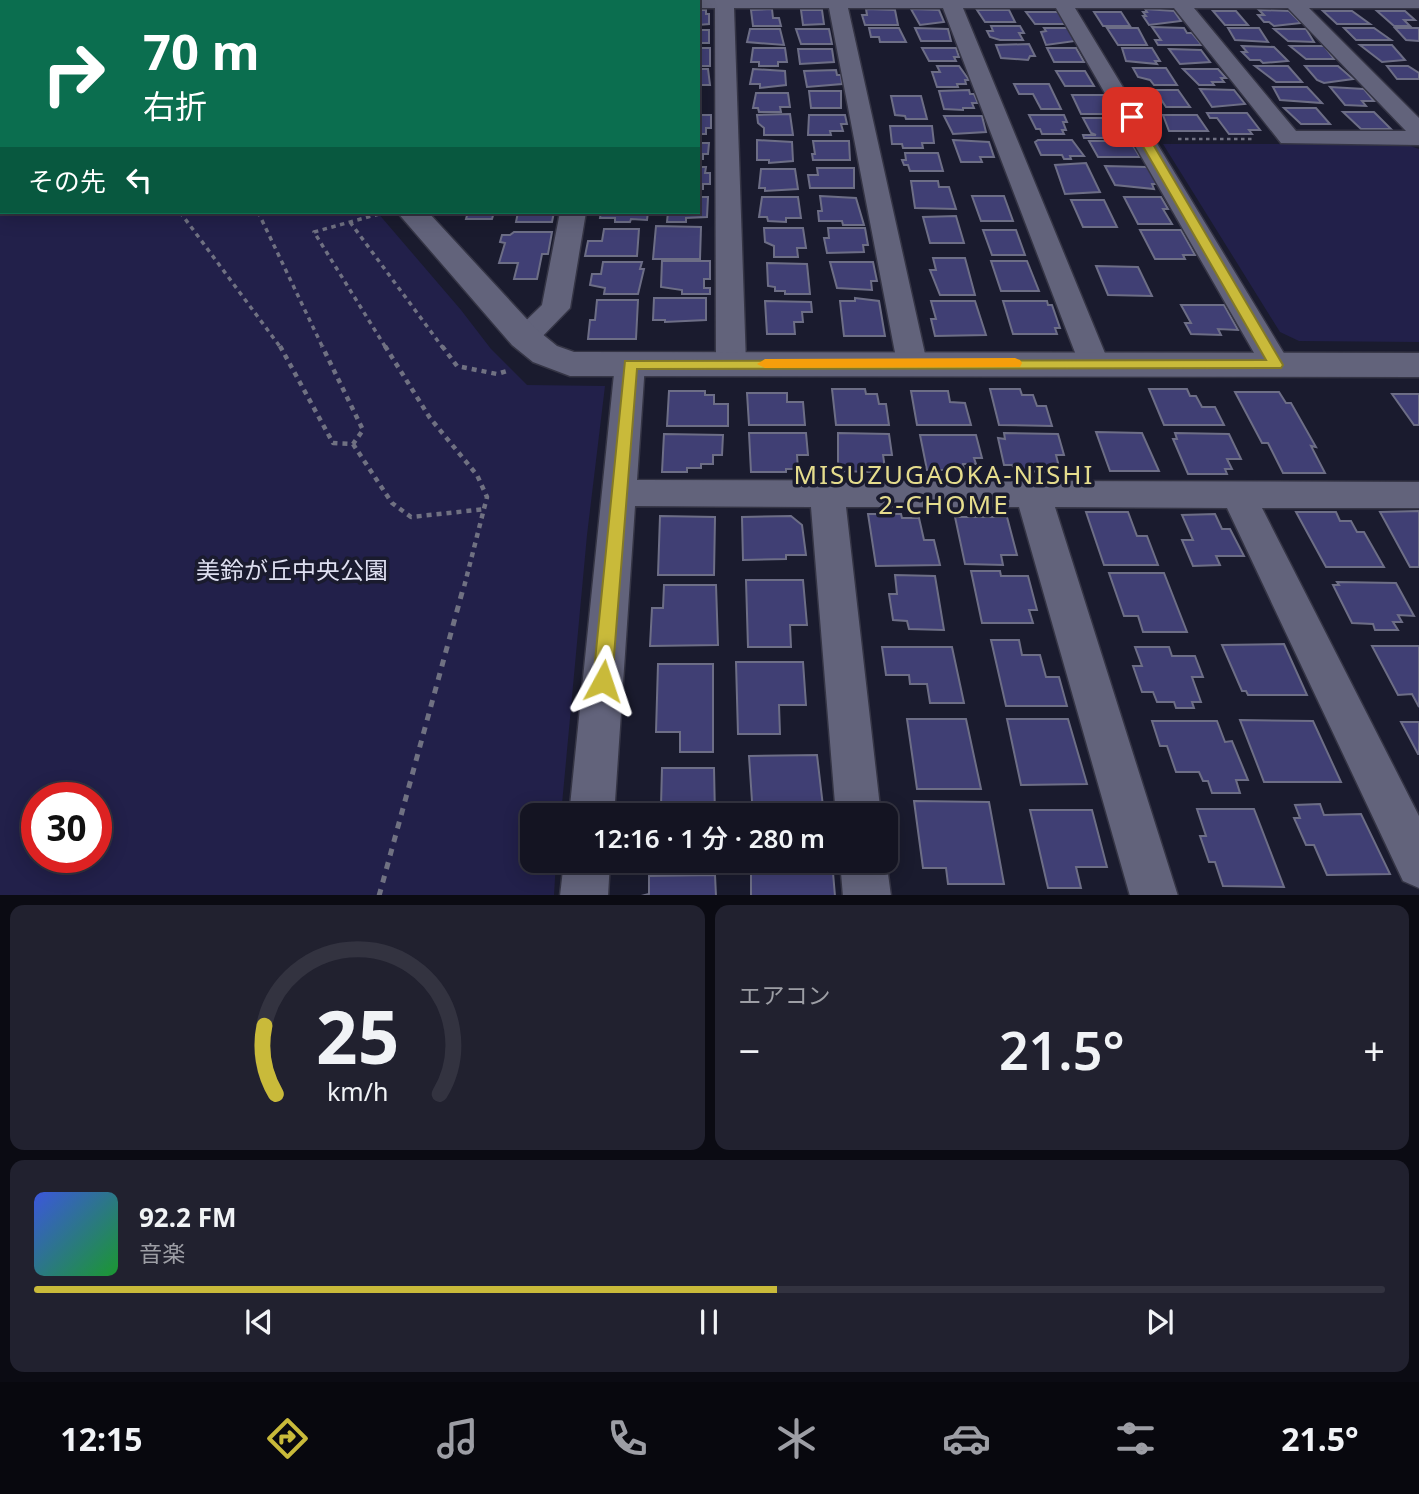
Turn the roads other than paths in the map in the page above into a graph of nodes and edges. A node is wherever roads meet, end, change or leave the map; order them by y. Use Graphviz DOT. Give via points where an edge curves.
graph roads {
  1 [pos="700,1"];
  2 [pos="724,1"];
  3 [pos="838,1"];
  4 [pos="950,1"];
  5 [pos="1061,1"];
  6 [pos="1179,1"];
  7 [pos="1292,1"];
  8 [pos="1413,4"];
  9 [pos="1419,131"];
  10 [pos="1419,138"];
  11 [pos="414,214"];
  12 [pos="573,214"];
  13 [pos="524,337"];
  14 [pos="912,363"];
  15 [pos="1094,363"];
  16 [pos="630,364"];
  17 [pos="731,364"];
  18 [pos="1276,365"];
  19 [pos="1419,365"];
  20 [pos="619,493"];
  21 [pos="827,494"];
  22 [pos="1033,494"];
  23 [pos="1238,494"];
  24 [pos="1419,495"];
  25 [pos="592,803"];
  26 [pos="858,803"];
  27 [pos="1419,865"];
  28 [pos="586,873"];
  29 [pos="864,873"];
  30 [pos="584,895"];
  31 [pos="867,895"];
  32 [pos="1154,895"];
  1 -- 2 [label="street"];
  2 -- 3 [label="street"];
  2 -- 17 [label="street"];
  3 -- 4 [label="street"];
  3 -- 14 [label="street"];
  4 -- 5 [label="street"];
  4 -- 15 [label="street"];
  5 -- 6 [label="street"];
  5 -- 18 [label="street"];
  6 -- 7 [label="street"];
  6 -- 10 [label="street" via="1289,138"];
  7 -- 8 [label="street"];
  7 -- 9 [label="street"];
  11 -- 13 [label="street"];
  12 -- 13 [label="street" via="556,308"];
  13 -- 16 [label="street" via="545,354 570,364"];
  14 -- 15 [label="street"];
  14 -- 17 [label="street"];
  15 -- 18 [label="street"];
  16 -- 17 [label="street"];
  16 -- 20 [label="street"];
  18 -- 19 [label="street"];
  20 -- 21 [label="street"];
  20 -- 25 [label="street"];
  21 -- 22 [label="street"];
  21 -- 26 [label="street"];
  22 -- 23 [label="street"];
  22 -- 32 [label="street"];
  23 -- 24 [label="street"];
  23 -- 27 [label="street"];
  28 -- 30 [label="street"];
  29 -- 31 [label="street"];
}
